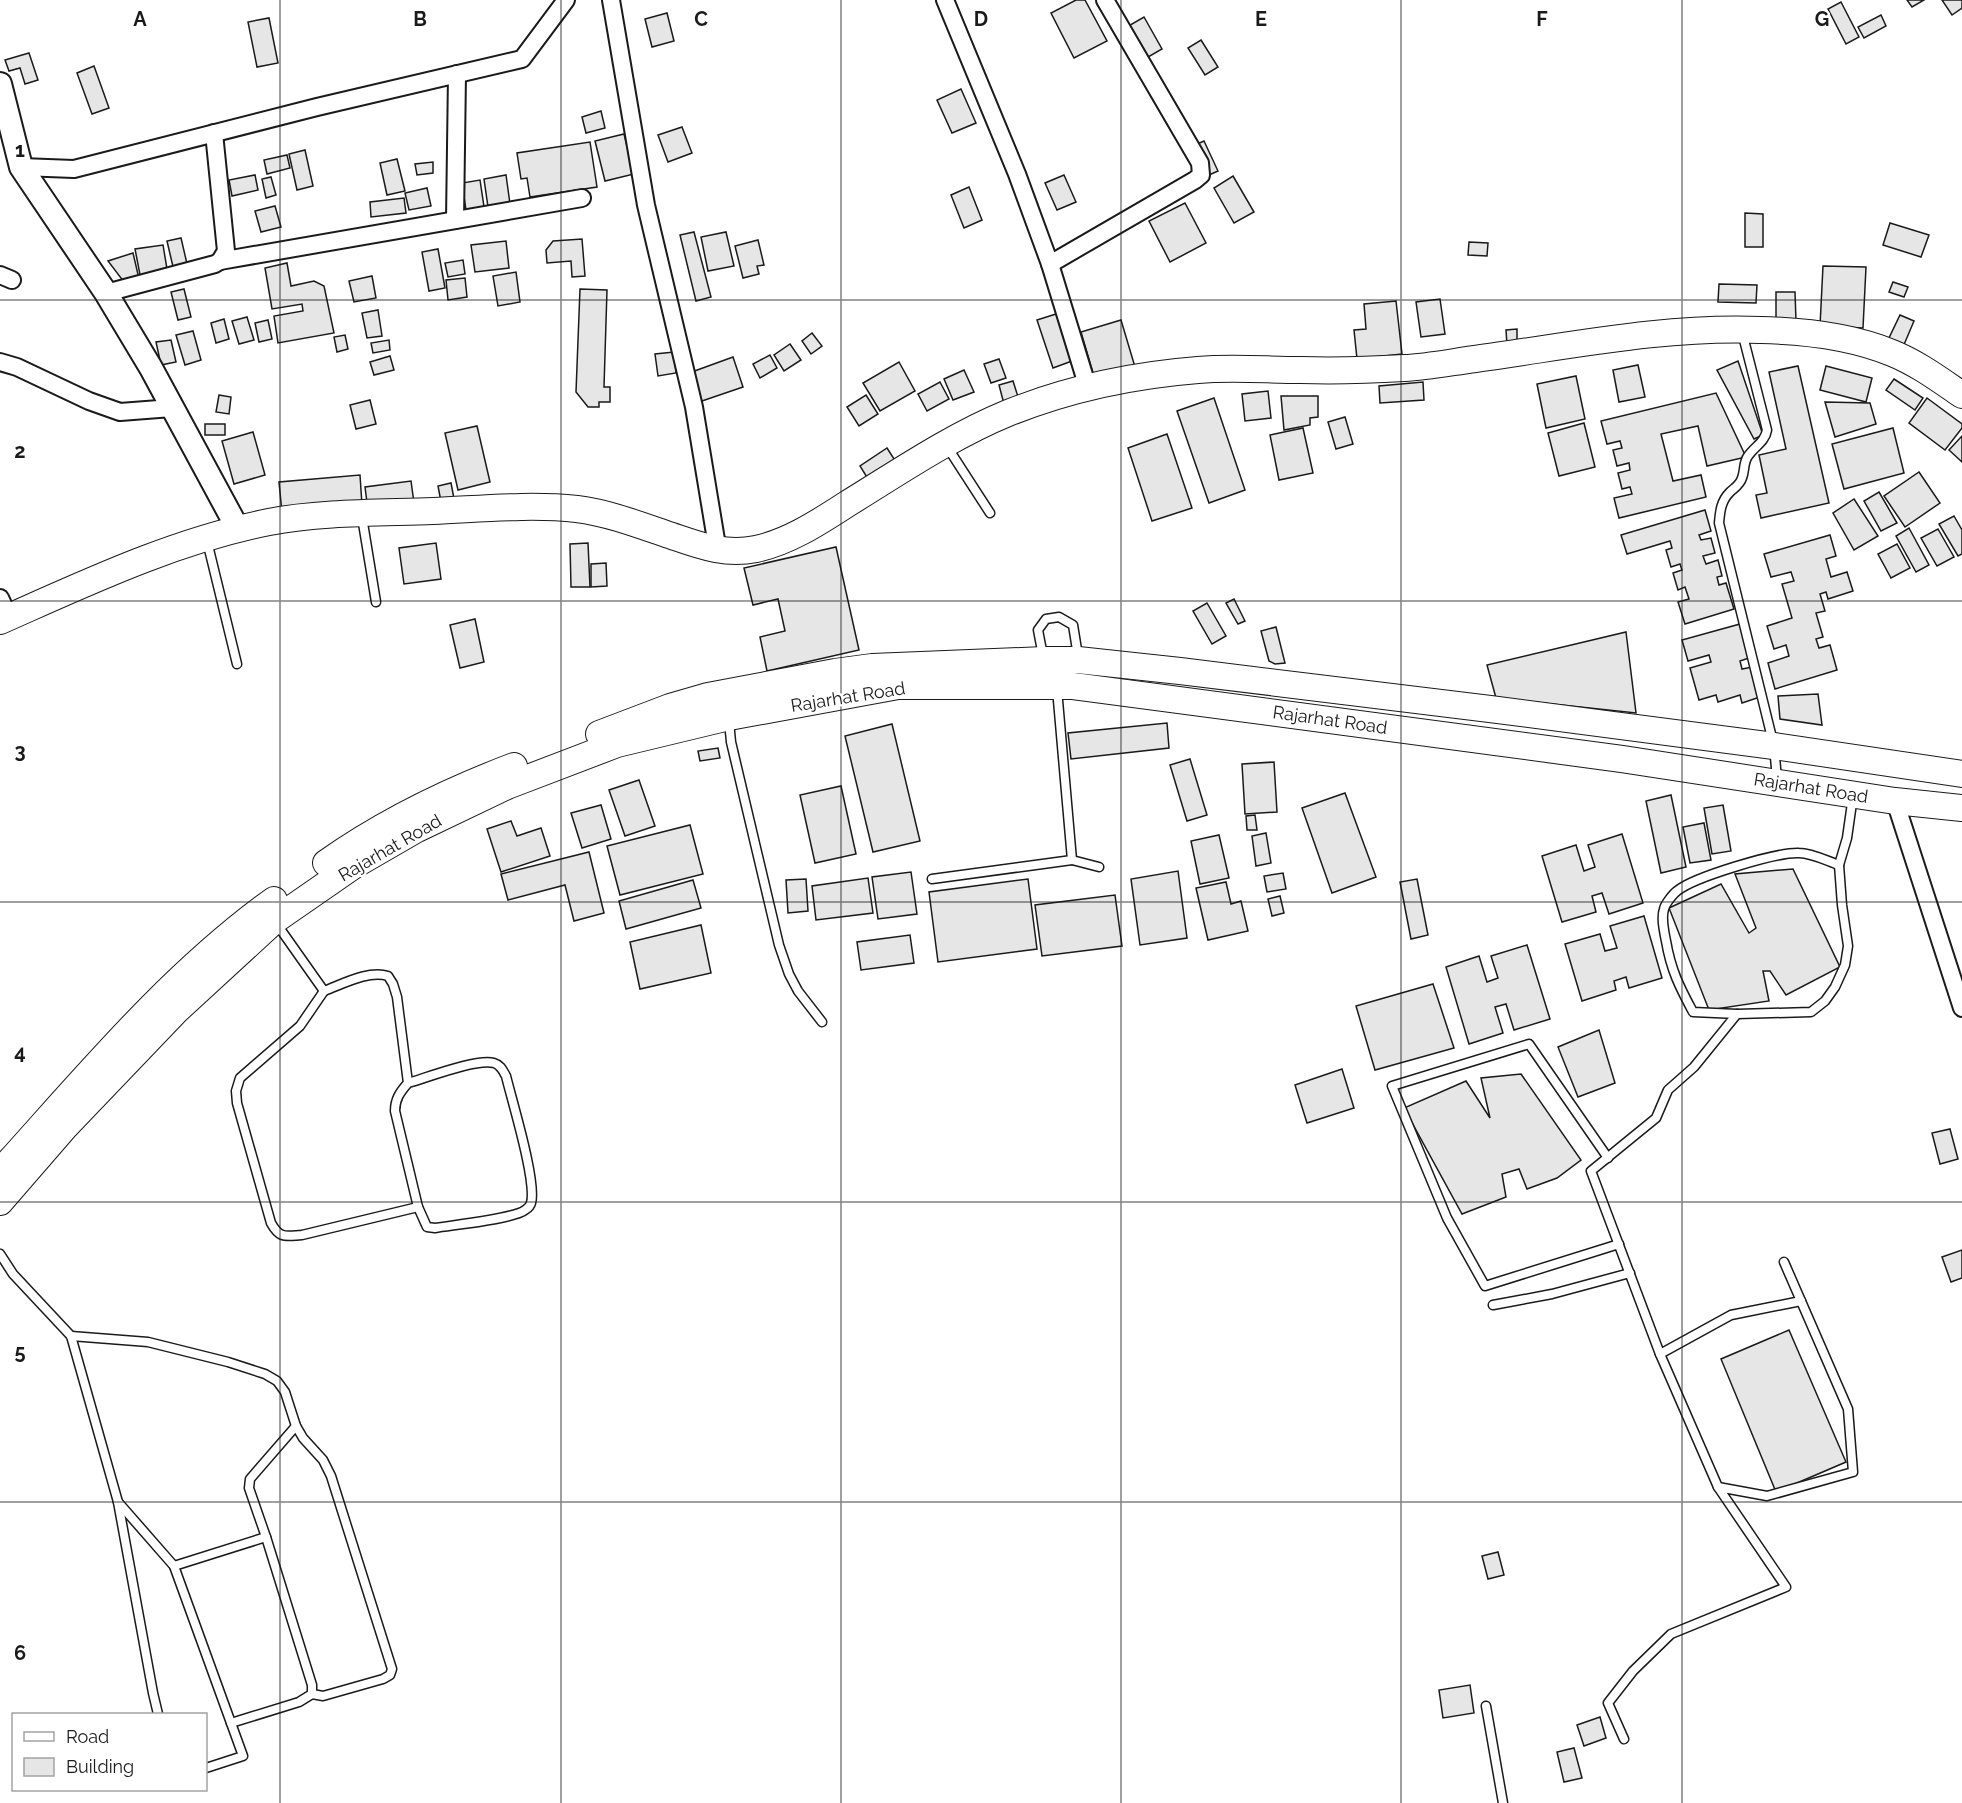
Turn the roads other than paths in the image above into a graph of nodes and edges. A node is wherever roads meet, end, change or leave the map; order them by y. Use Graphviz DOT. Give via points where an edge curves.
graph roads {
  1 [pos="566,0"];
  2 [pos="611,0"];
  3 [pos="945,0"];
  4 [pos="1105,0"];
  5 [pos="457,74"];
  6 [pos="0,84"];
  7 [pos="5,128"];
  8 [pos="214,133"];
  9 [pos="21,167"];
  10 [pos="582,198"];
  11 [pos="455,220"];
  12 [pos="220,261"];
  13 [pos="1050,264"];
  14 [pos="106,294"];
  15 [pos="1742,329"];
  16 [pos="0,362"];
  17 [pos="1088,388"];
  18 [pos="1962,395"];
  19 [pos="172,408"];
  20 [pos="945,445"];
  21 [pos="361,513"];
  22 [pos="990,513"];
  23 [pos="238,529"];
  24 [pos="207,538"];
  25 [pos="718,552"];
  26 [pos="376,602"];
  27 [pos="3,612"];
  28 [pos="237,664"];
  29 [pos="1060,675"];
  30 [pos="729,717"];
  31 [pos="1774,746"];
  32 [pos="1962,774"];
  33 [pos="1778,783"];
  34 [pos="1853,795"];
  35 [pos="1896,801"];
  36 [pos="1962,808"];
  37 [pos="1072,860"];
  38 [pos="1839,865"];
  39 [pos="1099,867"];
  40 [pos="932,879"];
  41 [pos="274,920"];
  42 [pos="1956,973"];
  43 [pos="324,991"];
  44 [pos="1962,1008"];
  45 [pos="1737,1014"];
  46 [pos="822,1022"];
  47 [pos="408,1083"];
  48 [pos="1608,1158"];
  49 [pos="0,1172"];
  50 [pos="0,1202"];
  51 [pos="418,1207"];
  52 [pos="1619,1244"];
  53 [pos="0,1254"];
  54 [pos="1784,1262"];
  55 [pos="1630,1273"];
  56 [pos="1801,1301"];
  57 [pos="1493,1305"];
  58 [pos="71,1336"];
  59 [pos="1660,1354"];
  60 [pos="296,1426"];
  61 [pos="1718,1487"];
  62 [pos="118,1502"];
  63 [pos="266,1537"];
  64 [pos="174,1566"];
  65 [pos="312,1694"];
  66 [pos="1486,1706"];
  67 [pos="158,1713"];
  68 [pos="231,1723"];
  69 [pos="1624,1739"];
  70 [pos="207,1768"];
  71 [pos="1503,1803"];
  1 -- 5 [label="street" via="522,58"];
  2 -- 25 [label="street" via="646,206 694,407"];
  3 -- 13 [label="street"];
  4 -- 13 [label="street" via="1200,163 1201,176"];
  5 -- 8 [label="street"];
  5 -- 11 [label="street"];
  6 -- 7 [label="street"];
  7 -- 9 [label="street"];
  8 -- 9 [label="street" via="74,169"];
  8 -- 12 [label="street" via="226,251"];
  9 -- 14 [label="street"];
  10 -- 11 [label="street"];
  11 -- 12 [label="street"];
  12 -- 14 [label="street"];
  13 -- 17 [label="street"];
  14 -- 19 [label="street"];
  15 -- 17 [label="main road" via="1664,332 1408,368 1202,370"];
  15 -- 18 [label="main road" via="1810,333 1876,347 1930,372"];
  15 -- 31 [label="lane" via="1767,430 1762,442 1749,454 1738,485 1722,502 1719,523"];
  16 -- 19 [label="street" via="120,412"];
  17 -- 20 [label="main road" via="1008,414"];
  19 -- 23 [label="street"];
  20 -- 22 [label="lane"];
  20 -- 25 [label="main road" via="808,529 756,549"];
  21 -- 23 [label="main road" via="275,521"];
  21 -- 25 [label="main road" via="576,509 606,514"];
  21 -- 26 [label="lane"];
  23 -- 24 [label="main road"];
  24 -- 27 [label="main road"];
  24 -- 28 [label="lane"];
  29 -- 29 [label="lane" via="1073,625 1059,617 1046,619 1038,630"];
  29 -- 30 [label="main road, Rajarhat Road" via="898,686"];
  29 -- 31 [label="main road" via="1214,675"];
  29 -- 33 [label="main road, Rajarhat Road"];
  29 -- 37 [label="lane"];
  29 -- 49 [label="main road" via="872,667 708,696 480,779 415,808 339,854 214,948 134,1026"];
  30 -- 41 [label="main road, Rajarhat Road" via="616,744 507,786 352,866"];
  30 -- 46 [label="lane" via="731,742 779,945 798,991"];
  31 -- 32 [label="main road"];
  31 -- 33 [label="lane"];
  33 -- 34 [label="main road, Rajarhat Road"];
  34 -- 35 [label="main road, Rajarhat Road"];
  34 -- 38 [label="lane"];
  35 -- 36 [label="main road, Rajarhat Road"];
  35 -- 42 [label="street"];
  37 -- 39 [label="lane"];
  37 -- 40 [label="lane"];
  38 -- 45 [label="lane" via="1848,946 1835,987 1811,1012"];
  38 -- 45 [label="lane" via="1801,853 1777,855 1692,882 1677,891 1664,907 1670,966 1693,1012"];
  41 -- 43 [label="lane"];
  41 -- 50 [label="main road, Rajarhat Road" via="176,1011 65,1127"];
  42 -- 44 [label="street"];
  43 -- 47 [label="lane" via="368,976 388,976 397,997"];
  43 -- 51 [label="lane" via="300,1026 240,1078 236,1091 271,1223 283,1236 302,1235"];
  45 -- 48 [label="lane" via="1694,1067 1668,1090 1656,1118"];
  47 -- 51 [label="lane" via="398,1095 395,1111"];
  47 -- 51 [label="lane" via="468,1065 488,1062 502,1068 528,1166 531,1195 531,1203 522,1212 435,1228 428,1227"];
  48 -- 52 [label="lane" via="1591,1171"];
  48 -- 52 [label="lane" via="1529,1044 1392,1086 1447,1218 1485,1286"];
  52 -- 55 [label="lane"];
  53 -- 58 [label="lane" via="13,1274"];
  54 -- 56 [label="lane"];
  55 -- 57 [label="lane"];
  55 -- 59 [label="lane"];
  56 -- 59 [label="lane" via="1731,1316"];
  56 -- 61 [label="lane" via="1848,1409 1853,1472 1767,1496"];
  58 -- 60 [label="lane" via="148,1342 265,1374 285,1392"];
  58 -- 62 [label="lane"];
  59 -- 61 [label="lane"];
  60 -- 63 [label="lane" via="250,1479 249,1488"];
  60 -- 65 [label="lane" via="331,1476 392,1669 383,1679 323,1696"];
  61 -- 69 [label="lane" via="1786,1587 1671,1634 1608,1703"];
  62 -- 64 [label="lane"];
  62 -- 67 [label="lane"];
  63 -- 64 [label="lane"];
  63 -- 65 [label="lane"];
  64 -- 68 [label="lane"];
  65 -- 68 [label="lane"];
  66 -- 71 [label="lane"];
  68 -- 70 [label="lane" via="243,1756"];
}
